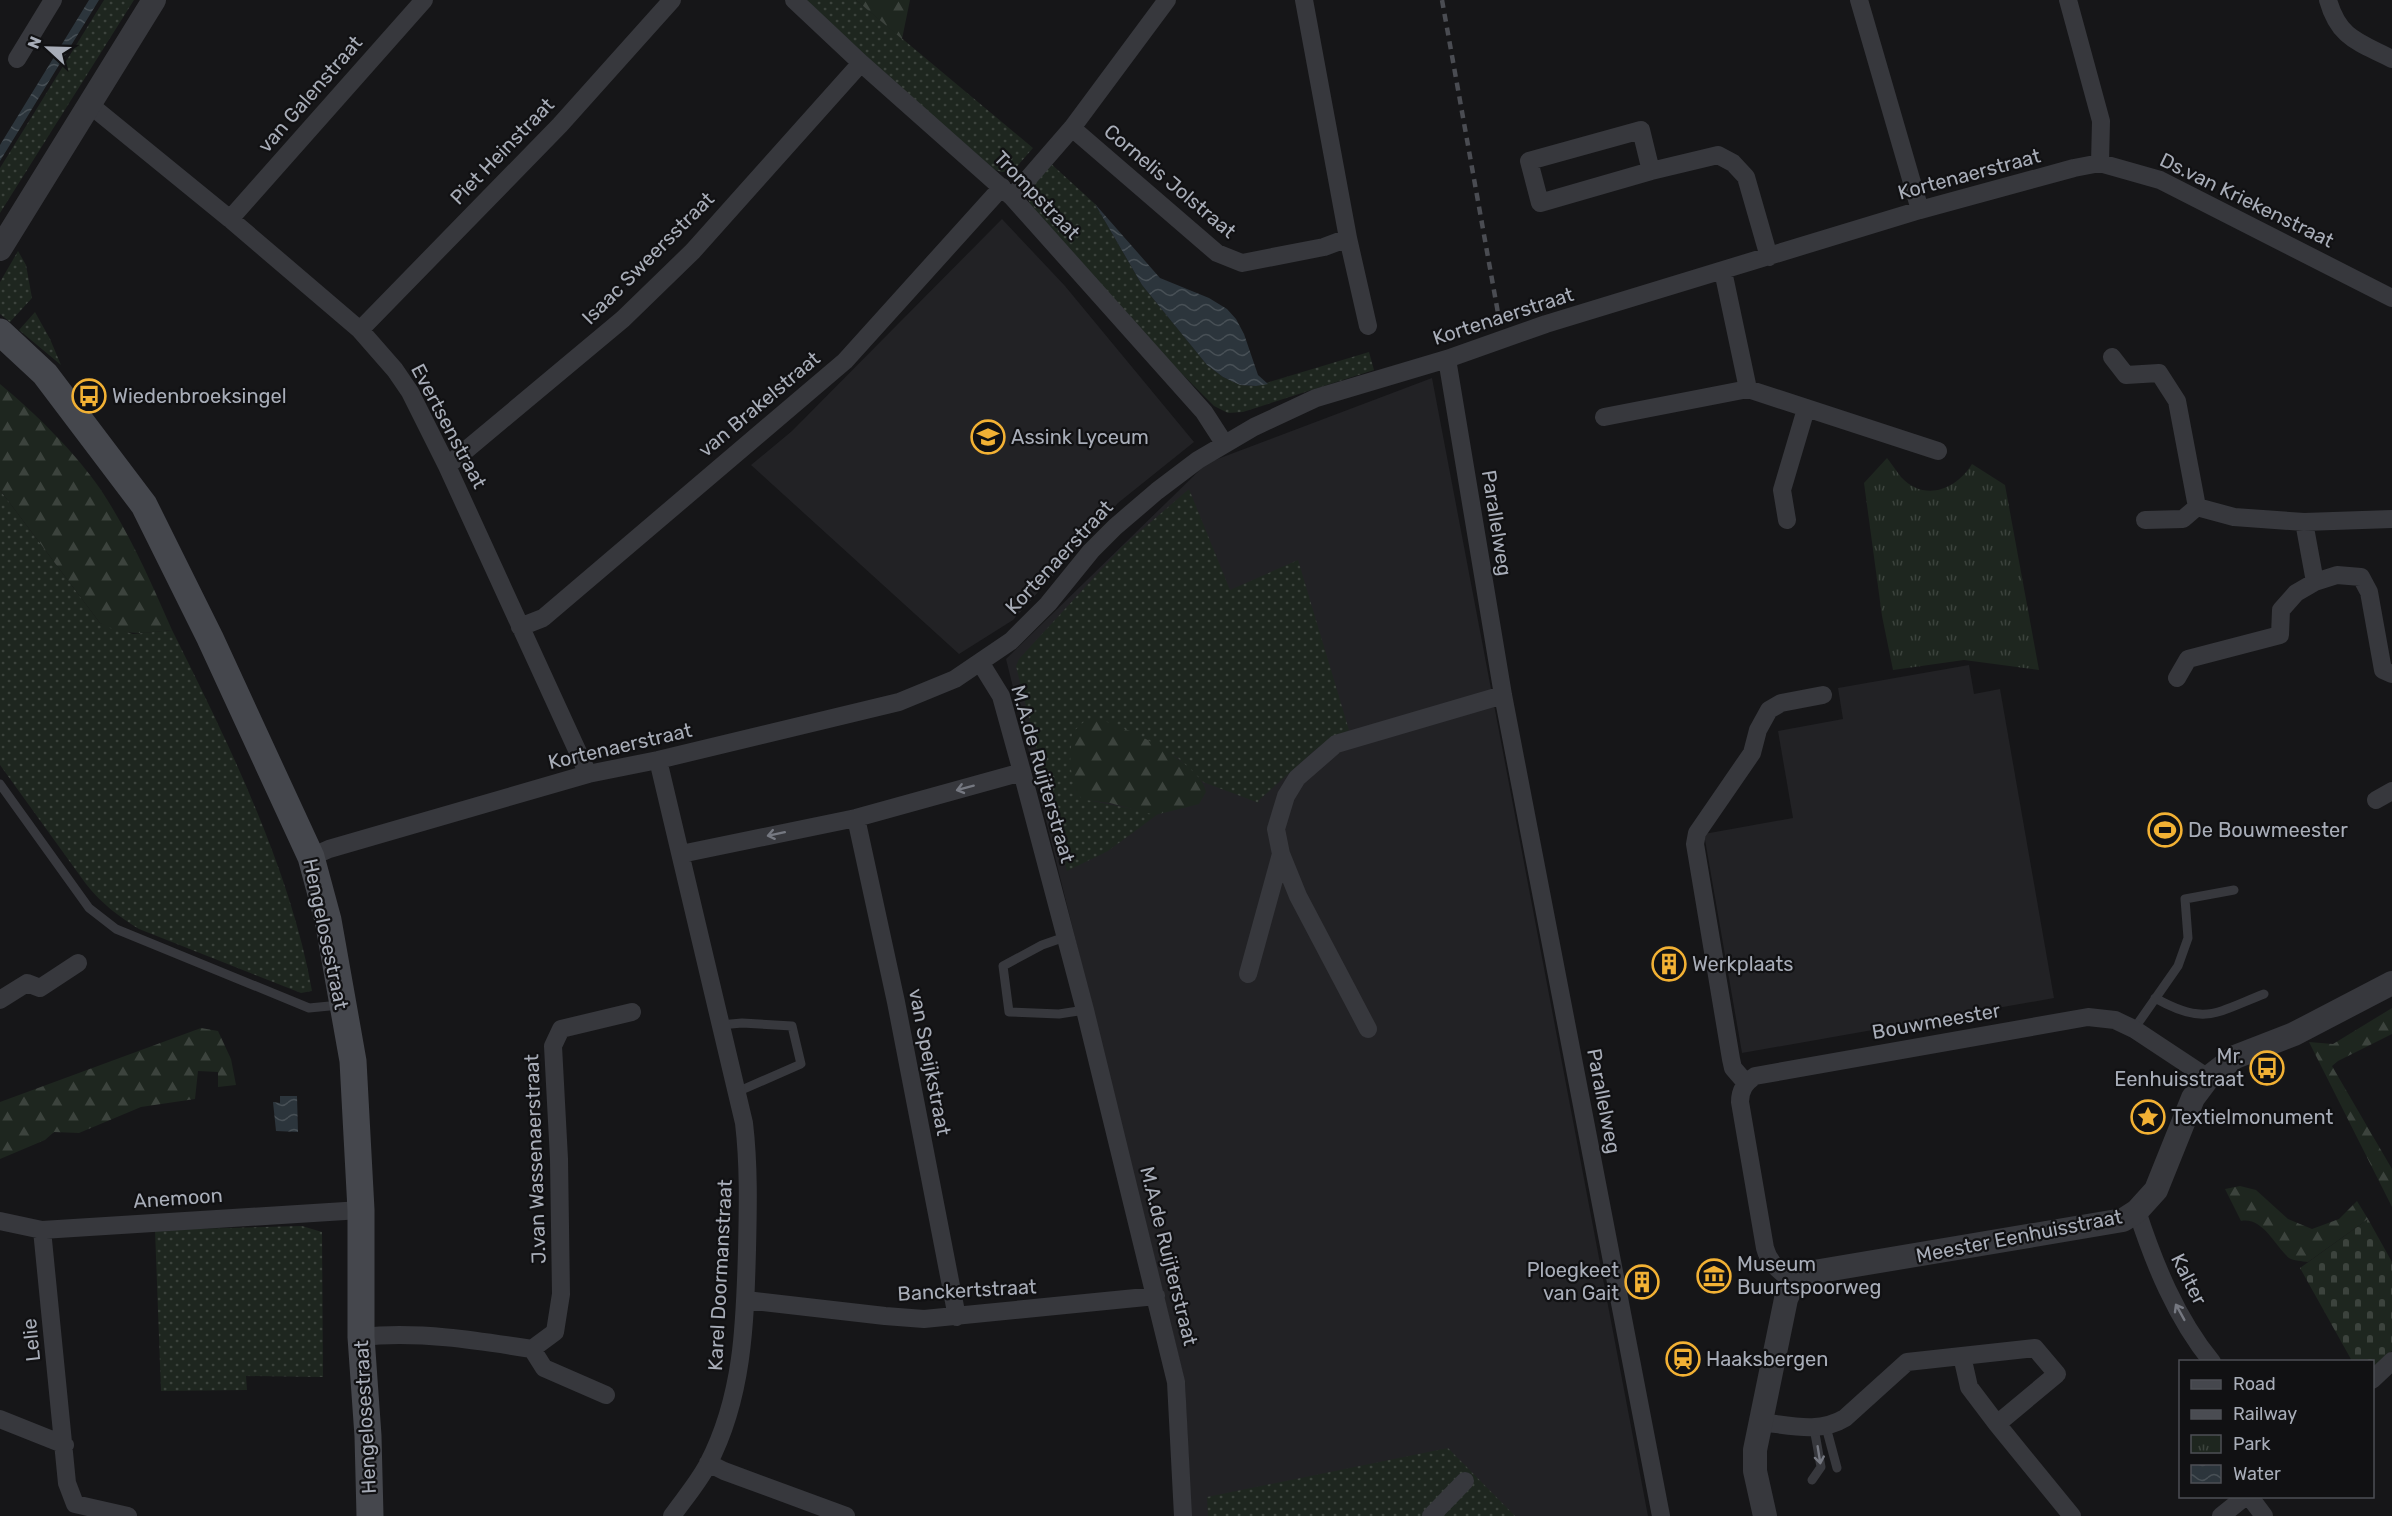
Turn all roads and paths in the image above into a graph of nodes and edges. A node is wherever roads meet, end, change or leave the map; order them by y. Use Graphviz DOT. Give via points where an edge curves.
graph roads {
  1 [pos="53,0"];
  2 [pos="154,0"];
  3 [pos="424,0"];
  4 [pos="672,0"];
  5 [pos="795,0"];
  6 [pos="1167,0"];
  7 [pos="1304,0"];
  8 [pos="1859,0"];
  9 [pos="2068,0"];
  10 [pos="2328,0"];
  11 [pos="17,58"];
  12 [pos="2392,59"];
  13 [pos="861,63"];
  14 [pos="88,104"];
  15 [pos="1072,128"];
  16 [pos="2100,163"];
  17 [pos="1651,171"];
  18 [pos="1007,192"];
  19 [pos="1920,210"];
  20 [pos="230,219"];
  21 [pos="1348,238"];
  22 [pos="0,249"];
  23 [pos="1769,257"];
  24 [pos="1723,271"];
  25 [pos="2392,298"];
  26 [pos="1368,326"];
  27 [pos="360,330"];
  28 [pos="0,332"];
  29 [pos="2112,357"];
  30 [pos="1447,359"];
  31 [pos="1748,389"];
  32 [pos="1806,409"];
  33 [pos="1604,417"];
  34 [pos="1224,443"];
  35 [pos="1938,451"];
  36 [pos="447,466"];
  37 [pos="2197,507"];
  38 [pos="2392,519"];
  39 [pos="1787,520"];
  40 [pos="2145,520"];
  41 [pos="2304,522"];
  42 [pos="2315,582"];
  43 [pos="520,627"];
  44 [pos="980,662"];
  45 [pos="2392,674"];
  46 [pos="2177,678"];
  47 [pos="1503,695"];
  48 [pos="1823,695"];
  49 [pos="657,760"];
  50 [pos="1022,772"];
  51 [pos="588,774"];
  52 [pos="0,784"];
  53 [pos="856,818"];
  54 [pos="681,854"];
  55 [pos="1281,854"];
  56 [pos="311,857"];
  57 [pos="2234,890"];
  58 [pos="1065,937"];
  59 [pos="78,963"];
  60 [pos="1248,974"];
  61 [pos="2392,983"];
  62 [pos="2264,994"];
  63 [pos="2156,998"];
  64 [pos="0,1000"];
  65 [pos="343,1005"];
  66 [pos="1085,1010"];
  67 [pos="632,1012"];
  68 [pos="720,1025"];
  69 [pos="1368,1029"];
  70 [pos="2134,1029"];
  71 [pos="2208,1078"];
  72 [pos="1746,1083"];
  73 [pos="737,1092"];
  74 [pos="361,1210"];
  75 [pos="2137,1211"];
  76 [pos="0,1221"];
  77 [pos="42,1230"];
  78 [pos="1795,1283"];
  79 [pos="1156,1296"];
  80 [pos="746,1300"];
  81 [pos="957,1317"];
  82 [pos="361,1337"];
  83 [pos="532,1349"];
  84 [pos="1962,1356"];
  85 [pos="2211,1360"];
  86 [pos="2392,1361"];
  87 [pos="2374,1379"];
  88 [pos="606,1395"];
  89 [pos="0,1419"];
  90 [pos="1760,1422"];
  91 [pos="1998,1424"];
  92 [pos="1820,1427"];
  93 [pos="65,1445"];
  94 [pos="708,1463"];
  95 [pos="1837,1468"];
  96 [pos="1812,1480"];
  97 [pos="1465,1481"];
  98 [pos="2246,1498"];
  99 [pos="2248,1498"];
  100 [pos="128,1516"];
  101 [pos="370,1516"];
  102 [pos="672,1516"];
  103 [pos="846,1516"];
  104 [pos="1183,1516"];
  105 [pos="1431,1516"];
  106 [pos="1661,1516"];
  107 [pos="1765,1516"];
  108 [pos="2072,1516"];
  109 [pos="2221,1516"];
  110 [pos="2264,1516"];
  1 -- 11 [label="street"];
  2 -- 14 [label="street"];
  3 -- 20 [label="street, van Galenstraat"];
  4 -- 27 [label="street, Piet Heinstraat" via="560,125"];
  5 -- 13 [label="street, Trompstraat"];
  6 -- 15 [label="street, Cornelis Jolstraat"];
  7 -- 21 [label="street"];
  8 -- 19 [label="street"];
  9 -- 16 [label="street" via="2101,121"];
  10 -- 12 [label="street" via="2343,32"];
  13 -- 18 [label="street, Trompstraat"];
  13 -- 36 [label="street, Isaac Sweersstraat" via="693,251 624,319"];
  14 -- 20 [label="street, Evertsenstraat"];
  14 -- 22 [label="street"];
  15 -- 18 [label="street, Cornelis Jolstraat"];
  15 -- 21 [label="street, Cornelis Jolstraat" via="1217,253 1242,263 1324,247"];
  16 -- 19 [label="street, Kortenaerstraat"];
  16 -- 25 [label="street, Ds.van Kriekenstraat" via="2160,180"];
  17 -- 17 [label="street" via="1540,203 1529,161 1641,130"];
  17 -- 23 [label="street" via="1718,155 1733,163 1746,177"];
  18 -- 34 [label="street, Trompstraat" via="1204,412"];
  18 -- 43 [label="street, van Brakelstraat" via="845,361 543,618"];
  19 -- 23 [label="street, Kortenaerstraat"];
  20 -- 27 [label="street, Evertsenstraat"];
  21 -- 26 [label="street"];
  23 -- 24 [label="street, Kortenaerstraat"];
  24 -- 30 [label="street, Kortenaerstraat" via="1546,324"];
  24 -- 31 [label="street"];
  27 -- 36 [label="street, Evertsenstraat" via="410,392"];
  28 -- 56 [label="main road, Hengelosestraat" via="45,374 144,505"];
  29 -- 37 [label="street" via="2126,375 2159,373 2178,401"];
  30 -- 34 [label="street, Kortenaerstraat" via="1316,398"];
  30 -- 47 [label="street, Parallelweg"];
  31 -- 32 [label="street"];
  31 -- 33 [label="street"];
  32 -- 35 [label="street"];
  32 -- 39 [label="street" via="1782,490"];
  34 -- 44 [label="street, Kortenaerstraat" via="1115,527 1048,604 1011,641"];
  36 -- 43 [label="street, Evertsenstraat"];
  37 -- 40 [label="street" via="2183,519"];
  37 -- 41 [label="street" via="2234,517"];
  38 -- 41 [label="street"];
  41 -- 42 [label="street"];
  42 -- 45 [label="street" via="2337,575 2361,578 2369,591 2383,670"];
  42 -- 46 [label="street" via="2296,593 2281,610 2280,635 2187,659"];
  43 -- 51 [label="street, Evertsenstraat"];
  44 -- 49 [label="street, Kortenaerstraat" via="955,679 899,702"];
  44 -- 50 [label="street, M.A.de Ruijterstraat" via="1001,696"];
  47 -- 55 [label="street" via="1336,744 1297,777 1286,796 1276,829"];
  47 -- 106 [label="street, Parallelweg"];
  48 -- 72 [label="street" via="1781,703 1769,710 1752,753 1697,833 1695,844 1731,1059 1733,1068"];
  49 -- 51 [label="street, Kortenaerstraat"];
  49 -- 54 [label="street, Karel Doormanstraat"];
  50 -- 53 [label="street, one-way"];
  50 -- 58 [label="street, M.A.de Ruijterstraat"];
  51 -- 56 [label="street, Kortenaerstraat"];
  52 -- 65 [label="lane" via="89,908 116,929 309,1008"];
  53 -- 54 [label="street, one-way"];
  53 -- 81 [label="street, van Speijkstraat"];
  54 -- 68 [label="street, Karel Doormanstraat"];
  55 -- 60 [label="street"];
  55 -- 69 [label="street" via="1298,896"];
  56 -- 65 [label="main road, Hengelosestraat" via="328,920"];
  57 -- 63 [label="lane" via="2185,899 2188,938 2178,966"];
  58 -- 66 [label="street, M.A.de Ruijterstraat"];
  58 -- 66 [label="lane" via="1003,966 1009,1012 1059,1014"];
  59 -- 64 [label="street" via="40,988 27,983"];
  61 -- 71 [label="street, Meester Eenhuisstraat" via="2294,1034 2235,1058"];
  62 -- 63 [label="lane" via="2212,1015 2175,1010"];
  63 -- 70 [label="lane"];
  65 -- 74 [label="main road, Hengelosestraat" via="353,1061"];
  66 -- 79 [label="street, M.A.de Ruijterstraat"];
  67 -- 83 [label="street, J.van Wassenaerstraat" via="561,1029 553,1046 561,1294 555,1332"];
  68 -- 73 [label="street, Karel Doormanstraat"];
  68 -- 73 [label="lane" via="792,1026 801,1064"];
  70 -- 71 [label="street, Bouwmeester"];
  70 -- 72 [label="street, Bouwmeester" via="2115,1020 2088,1017 1755,1076"];
  71 -- 75 [label="street, Meester Eenhuisstraat" via="2193,1098 2156,1190"];
  72 -- 78 [label="street" via="1740,1102 1765,1248 1776,1266"];
  73 -- 80 [label="street, Karel Doormanstraat" via="747,1152"];
  74 -- 77 [label="street, Anemoon"];
  74 -- 82 [label="main road, Hengelosestraat"];
  75 -- 78 [label="street, Meester Eenhuisstraat" via="2123,1220 1815,1272"];
  85 -- 75 [label="street, Kalter, one-way" via="2153,1261"];
  76 -- 77 [label="street, Anemoon"];
  77 -- 93 [label="street, Lelie"];
  78 -- 90 [label="street" via="1786,1299"];
  79 -- 81 [label="street, Banckertstraat"];
  79 -- 104 [label="street, M.A.de Ruijterstraat" via="1176,1382"];
  80 -- 81 [label="street, Banckertstraat" via="885,1316"];
  80 -- 94 [label="street, Karel Doormanstraat" via="738,1379 726,1423"];
  82 -- 83 [label="street" via="468,1339"];
  82 -- 101 [label="main road, Hengelosestraat"];
  83 -- 88 [label="street" via="544,1368"];
  84 -- 91 [label="street" via="1969,1387"];
  84 -- 91 [label="street" via="2035,1348 2057,1374"];
  84 -- 92 [label="street" via="1907,1362 1845,1418"];
  86 -- 87 [label="street"];
  89 -- 93 [label="street"];
  90 -- 92 [label="street"];
  90 -- 107 [label="street" via="1755,1462"];
  91 -- 108 [label="street"];
  92 -- 95 [label="lane"];
  92 -- 96 [label="lane, one-way" via="1821,1467"];
  93 -- 100 [label="street, Lelie" via="67,1483 75,1504"];
  94 -- 102 [label="street, Karel Doormanstraat"];
  94 -- 103 [label="street"];
  97 -- 105 [label="street"];
  98 -- 109 [label="street"];
  99 -- 110 [label="street"];
}
